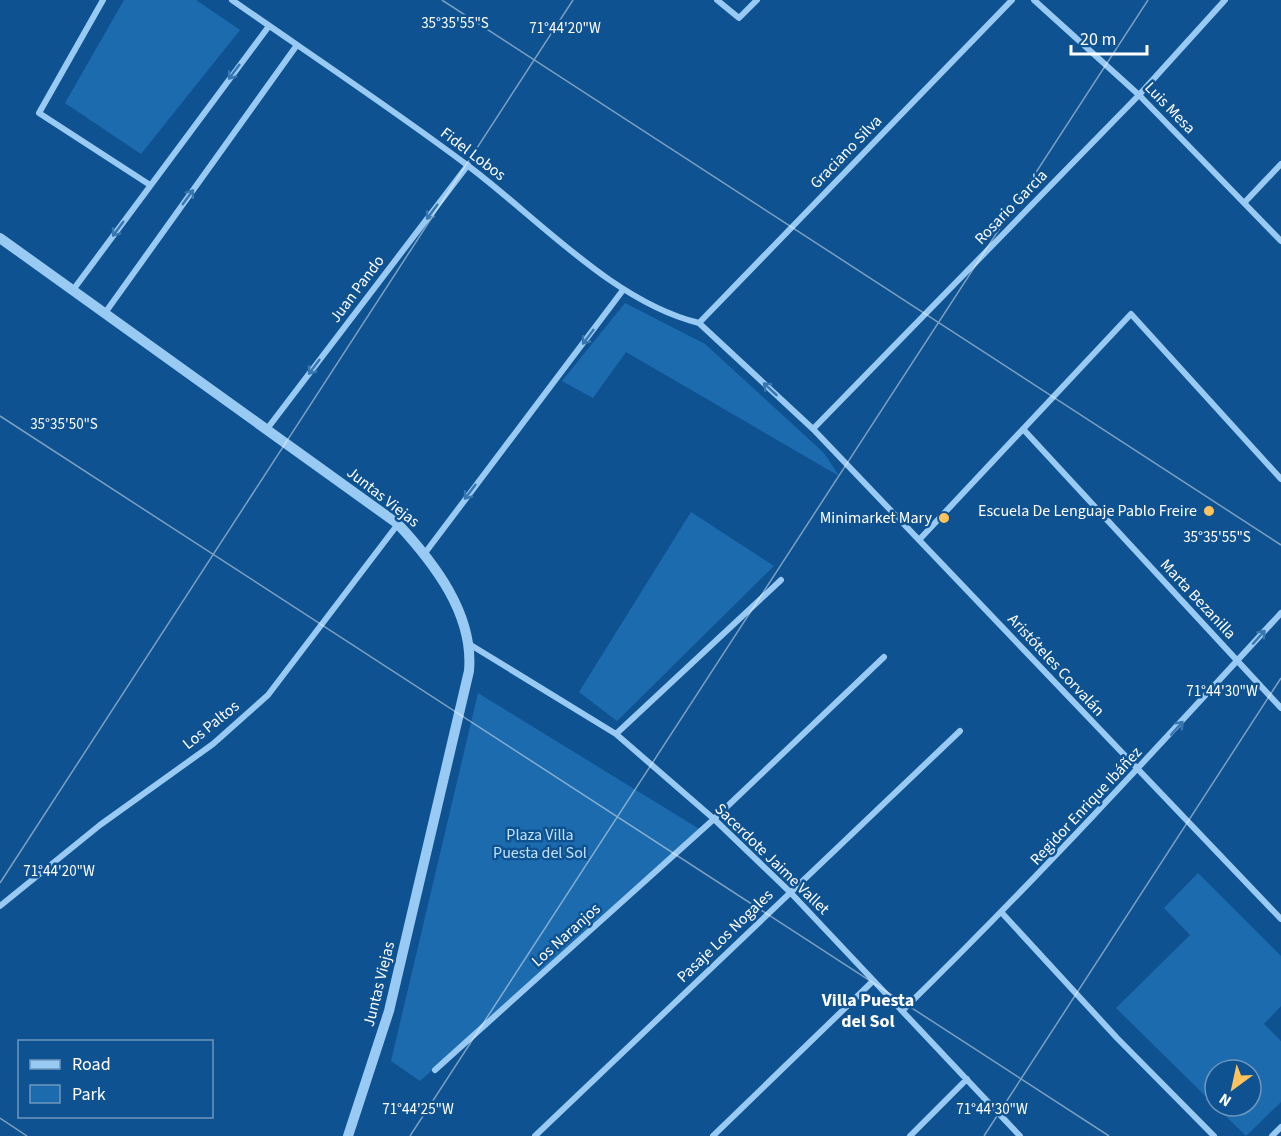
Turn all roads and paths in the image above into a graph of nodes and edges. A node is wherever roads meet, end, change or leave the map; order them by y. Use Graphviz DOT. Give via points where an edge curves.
graph roads {
  1 [pos="103,0"];
  2 [pos="232,0"];
  3 [pos="717,0"];
  4 [pos="757,0"];
  5 [pos="1012,0"];
  6 [pos="1034,0"];
  7 [pos="1226,0"];
  8 [pos="269,26"];
  9 [pos="297,45"];
  10 [pos="1140,94"];
  11 [pos="1281,164"];
  12 [pos="468,165"];
  13 [pos="150,185"];
  14 [pos="1244,203"];
  15 [pos="0,238"];
  16 [pos="1281,241"];
  17 [pos="73,290"];
  18 [pos="623,290"];
  19 [pos="105,313"];
  20 [pos="699,322"];
  21 [pos="267,429"];
  22 [pos="813,429"];
  23 [pos="1023,429"];
  24 [pos="1281,479"];
  25 [pos="398,524"];
  26 [pos="919,540"];
  27 [pos="425,553"];
  28 [pos="781,580"];
  29 [pos="1281,613"];
  30 [pos="469,644"];
  31 [pos="884,657"];
  32 [pos="1237,661"];
  33 [pos="1281,708"];
  34 [pos="960,731"];
  35 [pos="616,734"];
  36 [pos="1137,771"];
  37 [pos="714,819"];
  38 [pos="790,892"];
  39 [pos="0,906"];
  40 [pos="1002,913"];
  41 [pos="1281,919"];
  42 [pos="873,981"];
  43 [pos="903,1010"];
  44 [pos="435,1070"];
  45 [pos="967,1079"];
  46 [pos="1281,1127"];
  47 [pos="348,1136"];
  48 [pos="535,1136"];
  49 [pos="713,1136"];
  50 [pos="910,1136"];
  51 [pos="1020,1136"];
  52 [pos="1214,1136"];
  53 [pos="1272,1136"];
  1 -- 13 [label="street" via="39,113"];
  2 -- 8 [label="street, Fidel Lobos"];
  3 -- 4 [label="street" via="739,18"];
  5 -- 20 [label="street, Graciano Silva"];
  6 -- 10 [label="street, Luis Mesa"];
  7 -- 10 [label="street, Rosario García"];
  8 -- 9 [label="street, Fidel Lobos"];
  8 -- 13 [label="street, one-way"];
  9 -- 12 [label="street, Fidel Lobos"];
  19 -- 9 [label="street, one-way"];
  10 -- 14 [label="street, Luis Mesa"];
  10 -- 22 [label="street, Rosario García"];
  11 -- 14 [label="street"];
  12 -- 18 [label="street, Fidel Lobos"];
  12 -- 21 [label="street, Juan Pando, one-way"];
  13 -- 17 [label="street, one-way"];
  14 -- 16 [label="street, Luis Mesa"];
  15 -- 17 [label="street, Juntas Viejas"];
  17 -- 19 [label="street, Juntas Viejas"];
  18 -- 20 [label="street, Fidel Lobos" via="676,317"];
  18 -- 27 [label="street, one-way"];
  19 -- 21 [label="street, Juntas Viejas"];
  22 -- 20 [label="street, Aristóteles Corvalán, one-way"];
  21 -- 25 [label="street, Juntas Viejas"];
  22 -- 26 [label="street, Aristóteles Corvalán"];
  23 -- 24 [label="street" via="1131,314"];
  23 -- 26 [label="street"];
  23 -- 32 [label="street, Marta Bezanilla"];
  25 -- 27 [label="street, Juntas Viejas"];
  25 -- 39 [label="street, Los Paltos" via="268,694 213,744 100,825"];
  26 -- 36 [label="street, Aristóteles Corvalán"];
  27 -- 30 [label="street, Juntas Viejas" via="452,598"];
  28 -- 35 [label="street"];
  32 -- 29 [label="street, Regidor Enrique Ibáñez, one-way"];
  30 -- 35 [label="street, Sacerdote Jaime Vallet"];
  30 -- 47 [label="street, Juntas Viejas" via="469,671 389,1011"];
  31 -- 37 [label="street, Los Naranjos"];
  32 -- 33 [label="street, Marta Bezanilla"];
  36 -- 32 [label="street, Regidor Enrique Ibáñez, one-way"];
  34 -- 38 [label="street, Pasaje Los Nogales"];
  35 -- 37 [label="street, Sacerdote Jaime Vallet"];
  36 -- 40 [label="street, Regidor Enrique Ibáñez"];
  36 -- 41 [label="street, Aristóteles Corvalán"];
  37 -- 38 [label="street, Sacerdote Jaime Vallet"];
  37 -- 44 [label="street, Los Naranjos"];
  38 -- 42 [label="street, Sacerdote Jaime Vallet"];
  38 -- 48 [label="street, Pasaje Los Nogales"];
  40 -- 43 [label="street, Regidor Enrique Ibáñez"];
  40 -- 52 [label="street"];
  42 -- 43 [label="street, Sacerdote Jaime Vallet"];
  42 -- 49 [label="street"];
  43 -- 45 [label="street, Sacerdote Jaime Vallet"];
  45 -- 50 [label="street"];
  45 -- 51 [label="street, Sacerdote Jaime Vallet"];
  46 -- 53 [label="street"];
}
